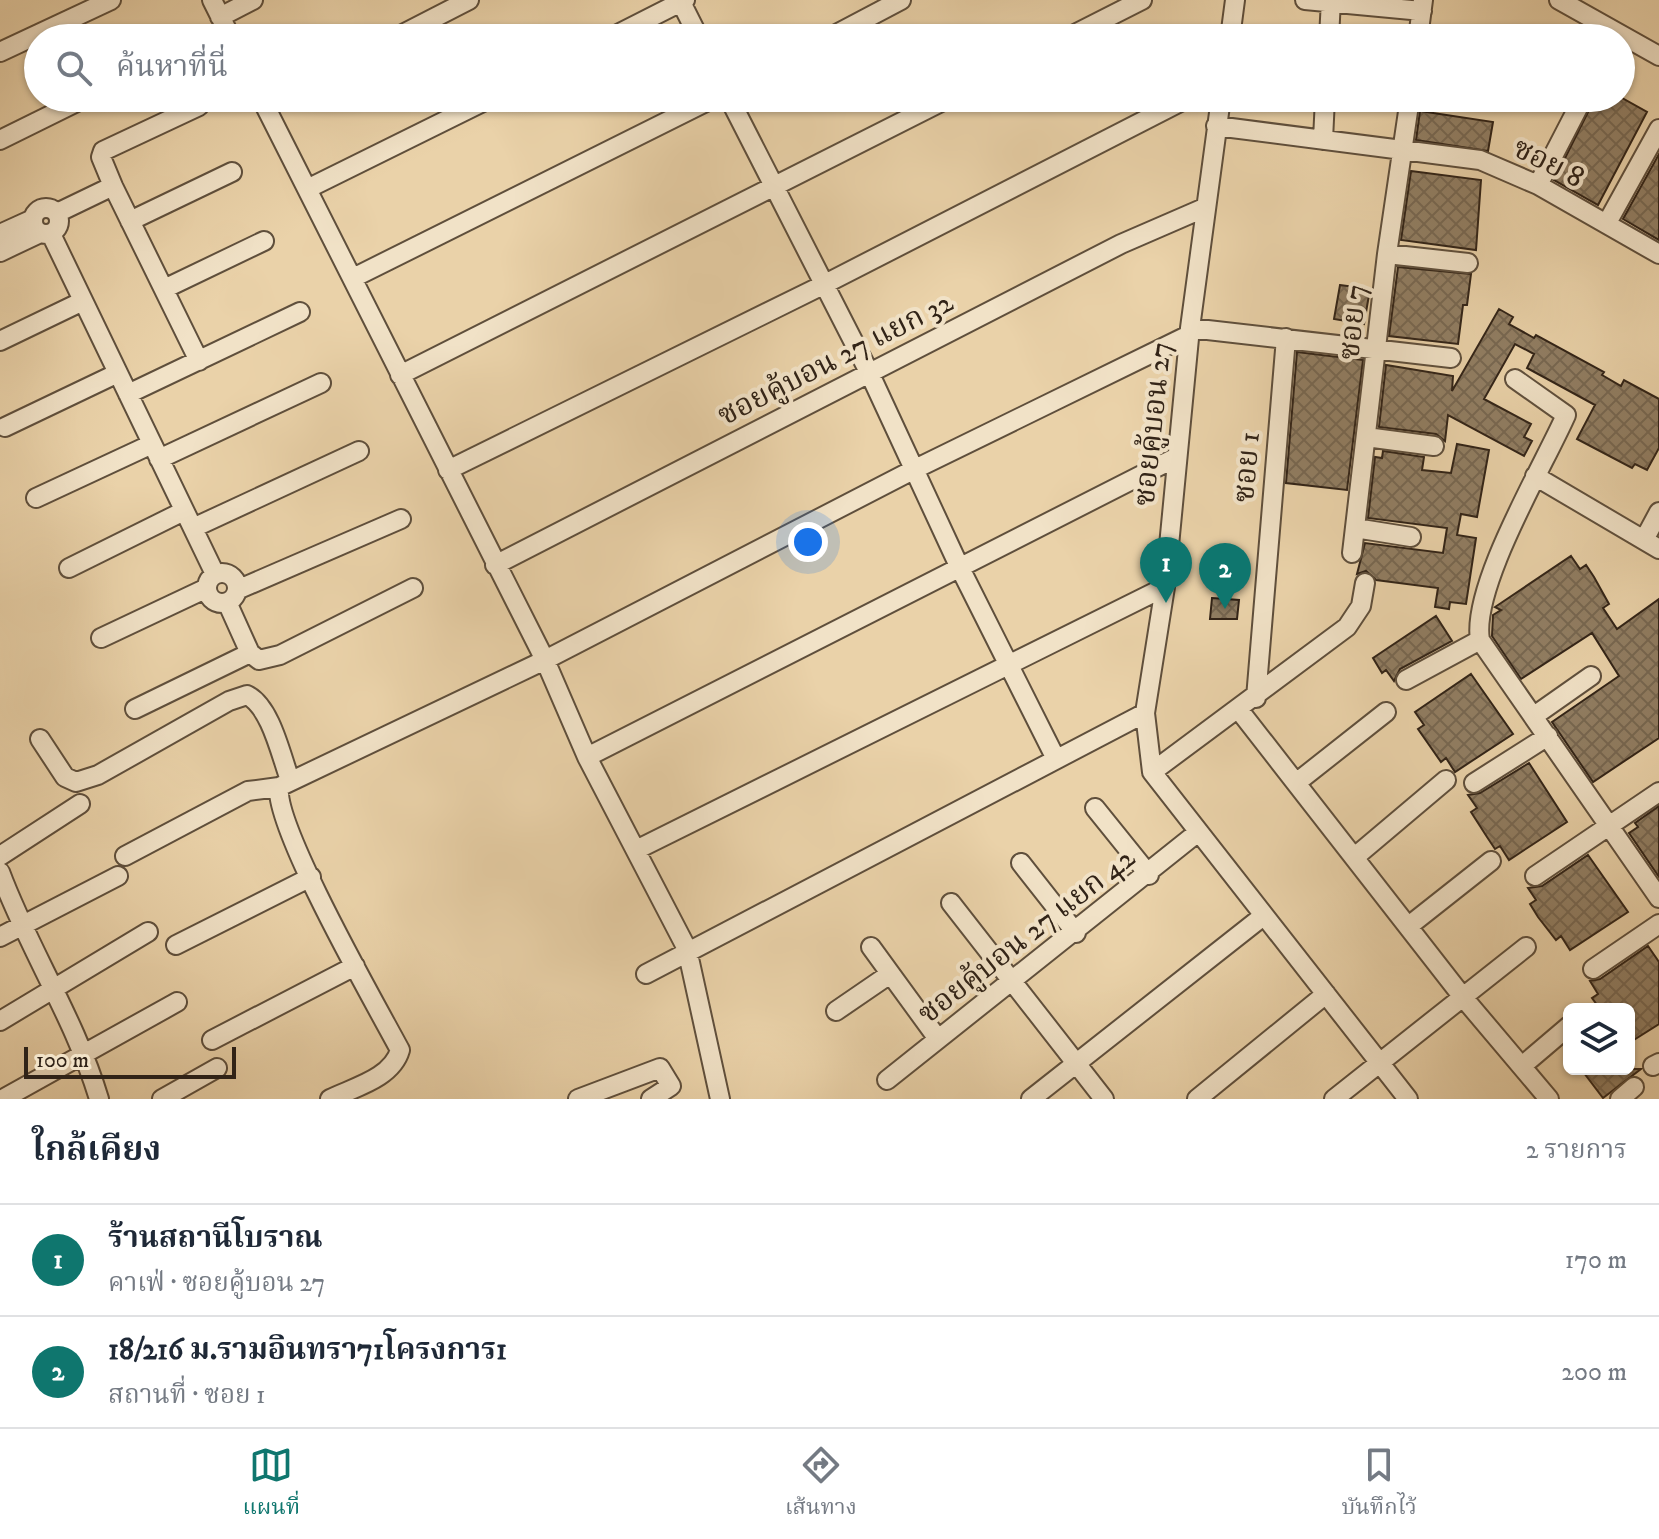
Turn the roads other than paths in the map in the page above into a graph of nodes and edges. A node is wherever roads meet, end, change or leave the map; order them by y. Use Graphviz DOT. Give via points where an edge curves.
graph roads {
  1 [pos="111,0"];
  2 [pos="253,0"];
  3 [pos="469,0"];
  4 [pos="901,0"];
  5 [pos="1142,0"];
  6 [pos="1235,0"];
  7 [pos="1305,0"];
  8 [pos="1559,0"];
  9 [pos="682,1"];
  10 [pos="1331,2"];
  11 [pos="1423,6"];
  12 [pos="216,8"];
  13 [pos="60,24"];
  14 [pos="422,24"];
  15 [pos="637,24"];
  16 [pos="693,24"];
  17 [pos="856,24"];
  18 [pos="1095,24"];
  19 [pos="1232,24"];
  20 [pos="1330,24"];
  21 [pos="1602,24"];
  22 [pos="24,41"];
  23 [pos="1635,43"];
  24 [pos="0,52"];
  25 [pos="1659,56"];
  26 [pos="57,112"];
  27 [pos="186,112"];
  28 [pos="273,112"];
  29 [pos="463,112"];
  30 [pos="686,112"];
  31 [pos="736,112"];
  32 [pos="922,112"];
  33 [pos="1161,112"];
  34 [pos="1218,112"];
  35 [pos="1324,112"];
  36 [pos="1408,112"];
  37 [pos="1576,112"];
  38 [pos="1216,126"];
  39 [pos="1659,129"];
  40 [pos="0,140"];
  41 [pos="1323,140"];
  42 [pos="1404,148"];
  43 [pos="232,172"];
  44 [pos="1538,185"];
  45 [pos="113,186"];
  46 [pos="775,188"];
  47 [pos="307,189"];
  48 [pos="1204,208"];
  49 [pos="130,221"];
  50 [pos="1607,223"];
  51 [pos="41,229"];
  52 [pos="0,234"];
  53 [pos="264,241"];
  54 [pos="0,252"];
  55 [pos="1387,254"];
  56 [pos="1659,254"];
  57 [pos="1468,263"];
  58 [pos="353,278"];
  59 [pos="823,285"];
  60 [pos="164,289"];
  61 [pos="83,301"];
  62 [pos="300,312"];
  63 [pos="1189,331"];
  64 [pos="1286,338"];
  65 [pos="0,341"];
  66 [pos="1378,348"];
  67 [pos="1451,358"];
  68 [pos="199,361"];
  69 [pos="869,372"];
  70 [pos="118,373"];
  71 [pos="400,375"];
  72 [pos="1515,379"];
  73 [pos="321,383"];
  74 [pos="128,394"];
  75 [pos="5,427"];
  76 [pos="1366,437"];
  77 [pos="1434,446"];
  78 [pos="156,451"];
  79 [pos="359,451"];
  80 [pos="1175,458"];
  81 [pos="448,470"];
  82 [pos="913,470"];
  83 [pos="1535,476"];
  84 [pos="36,498"];
  85 [pos="184,511"];
  86 [pos="1659,512"];
  87 [pos="401,519"];
  88 [pos="193,528"];
  89 [pos="1355,528"];
  90 [pos="1411,537"];
  91 [pos="1651,544"];
  92 [pos="1352,553"];
  93 [pos="495,565"];
  94 [pos="959,566"];
  95 [pos="69,568"];
  96 [pos="211,581"];
  97 [pos="1365,583"];
  98 [pos="1165,587"];
  99 [pos="413,588"];
  100 [pos="232,596"];
  101 [pos="101,638"];
  102 [pos="1480,640"];
  103 [pos="250,653"];
  104 [pos="545,660"];
  105 [pos="1009,665"];
  106 [pos="1591,676"];
  107 [pos="1406,680"];
  108 [pos="1256,698"];
  109 [pos="135,709"];
  110 [pos="1239,710"];
  111 [pos="1386,712"];
  112 [pos="1145,713"];
  113 [pos="1534,716"];
  114 [pos="1548,736"];
  115 [pos="40,739"];
  116 [pos="587,757"];
  117 [pos="1056,759"];
  118 [pos="1152,772"];
  119 [pos="1446,780"];
  120 [pos="1296,783"];
  121 [pos="1474,783"];
  122 [pos="285,784"];
  123 [pos="1659,792"];
  124 [pos="80,804"];
  125 [pos="1095,808"];
  126 [pos="1609,825"];
  127 [pos="1197,833"];
  128 [pos="636,850"];
  129 [pos="0,856"];
  130 [pos="125,856"];
  131 [pos="1356,856"];
  132 [pos="1491,861"];
  133 [pos="1021,863"];
  134 [pos="0,872"];
  135 [pos="1149,875"];
  136 [pos="118,876"];
  137 [pos="1535,876"];
  138 [pos="311,877"];
  139 [pos="1659,898"];
  140 [pos="951,903"];
  141 [pos="1262,917"];
  142 [pos="1659,924"];
  143 [pos="1410,925"];
  144 [pos="20,926"];
  145 [pos="148,932"];
  146 [pos="1076,933"];
  147 [pos="0,937"];
  148 [pos="176,945"];
  149 [pos="871,947"];
  150 [pos="1526,947"];
  151 [pos="687,949"];
  152 [pos="355,966"];
  153 [pos="1593,969"];
  154 [pos="646,974"];
  155 [pos="890,974"];
  156 [pos="1011,985"];
  157 [pos="54,990"];
  158 [pos="1326,994"];
  159 [pos="1462,996"];
  160 [pos="177,1002"];
  161 [pos="836,1011"];
  162 [pos="0,1021"];
  163 [pos="1563,1031"];
  164 [pos="938,1039"];
  165 [pos="212,1040"];
  166 [pos="86,1056"];
  167 [pos="1378,1062"];
  168 [pos="1075,1064"];
  169 [pos="1522,1066"];
  170 [pos="217,1068"];
  171 [pos="887,1080"];
  172 [pos="3,1099"];
  173 [pos="99,1099"];
  174 [pos="162,1099"];
  175 [pos="330,1099"];
  176 [pos="578,1099"];
  177 [pos="651,1099"];
  178 [pos="720,1099"];
  179 [pos="1031,1099"];
  180 [pos="1104,1099"];
  181 [pos="1197,1099"];
  182 [pos="1334,1099"];
  183 [pos="1408,1099"];
  184 [pos="1549,1099"];
  1 -- 13 [label="street"];
  2 -- 12 [label="street"];
  3 -- 14 [label="street"];
  4 -- 17 [label="street"];
  5 -- 18 [label="street"];
  6 -- 19 [label="street"];
  7 -- 10 [label="street"];
  8 -- 21 [label="street"];
  9 -- 15 [label="street"];
  9 -- 16 [label="street"];
  10 -- 11 [label="street"];
  10 -- 20 [label="street"];
  22 -- 24 [label="street"];
  23 -- 25 [label="street"];
  26 -- 40 [label="street"];
  27 -- 45 [label="street" via="103,151"];
  28 -- 47 [label="street"];
  29 -- 47 [label="street"];
  30 -- 58 [label="street"];
  31 -- 46 [label="street"];
  32 -- 46 [label="street"];
  33 -- 59 [label="street"];
  34 -- 38 [label="street, ซอยคู้บอน 27"];
  35 -- 41 [label="street"];
  36 -- 42 [label="street, ซอย 7"];
  37 -- 44 [label="street"];
  38 -- 41 [label="street, ซอย 8"];
  38 -- 48 [label="street, ซอยคู้บอน 27"];
  39 -- 50 [label="street"];
  41 -- 42 [label="street, ซอย 8"];
  42 -- 44 [label="street, ซอย 8" via="1480,160"];
  42 -- 55 [label="street, ซอย 7"];
  43 -- 49 [label="street"];
  44 -- 50 [label="street, ซอย 8"];
  45 -- 49 [label="street"];
  45 -- 51 [label="street" via="57,213 45,208"];
  46 -- 59 [label="street"];
  46 -- 71 [label="street"];
  47 -- 58 [label="street"];
  48 -- 63 [label="street, ซอยคู้บอน 27"];
  48 -- 69 [label="street, ซอยคู้บอน 27 แยก 32" via="1121,244"];
  49 -- 60 [label="street"];
  50 -- 56 [label="street, ซอย 8"];
  51 -- 52 [label="street"];
  51 -- 54 [label="street"];
  51 -- 61 [label="street"];
  53 -- 60 [label="street"];
  55 -- 57 [label="street"];
  55 -- 66 [label="street, ซอย 7"];
  58 -- 71 [label="street"];
  59 -- 69 [label="street"];
  59 -- 81 [label="street"];
  60 -- 68 [label="street"];
  61 -- 65 [label="street"];
  61 -- 70 [label="street"];
  62 -- 68 [label="street"];
  63 -- 64 [label="street"];
  63 -- 80 [label="street, ซอยคู้บอน 27"];
  63 -- 82 [label="street"];
  64 -- 66 [label="street"];
  64 -- 108 [label="street, ซอย 1"];
  66 -- 67 [label="street"];
  66 -- 76 [label="street, ซอย 7"];
  68 -- 74 [label="street"];
  69 -- 82 [label="street"];
  69 -- 93 [label="street, ซอยคู้บอน 27 แยก 32"];
  70 -- 74 [label="street"];
  70 -- 75 [label="street"];
  71 -- 81 [label="street"];
  72 -- 83 [label="street" via="1566,414"];
  73 -- 78 [label="street"];
  74 -- 78 [label="street"];
  76 -- 77 [label="street"];
  76 -- 89 [label="street, ซอย 7"];
  78 -- 84 [label="street"];
  78 -- 85 [label="street"];
  79 -- 88 [label="street"];
  80 -- 94 [label="street"];
  80 -- 98 [label="street, ซอยคู้บอน 27"];
  81 -- 93 [label="street"];
  82 -- 94 [label="street"];
  82 -- 104 [label="street"];
  83 -- 91 [label="street"];
  83 -- 102 [label="street" via="1480,607"];
  85 -- 88 [label="street"];
  85 -- 95 [label="street"];
  86 -- 91 [label="street"];
  87 -- 100 [label="street"];
  88 -- 96 [label="street"];
  89 -- 90 [label="street"];
  89 -- 92 [label="street, ซอย 7"];
  93 -- 104 [label="street"];
  94 -- 105 [label="street"];
  94 -- 116 [label="street"];
  96 -- 100 [label="street" via="216,602"];
  96 -- 100 [label="street" via="231,575"];
  96 -- 101 [label="street"];
  97 -- 108 [label="street" via="1355,619"];
  98 -- 105 [label="street"];
  98 -- 112 [label="street, ซอยคู้บอน 27"];
  99 -- 103 [label="street" via="280,655 259,660"];
  100 -- 103 [label="street"];
  102 -- 107 [label="street"];
  102 -- 113 [label="street"];
  103 -- 109 [label="street"];
  104 -- 116 [label="street"];
  104 -- 122 [label="street"];
  105 -- 117 [label="street"];
  105 -- 128 [label="street"];
  106 -- 113 [label="street"];
  108 -- 110 [label="street"];
  110 -- 118 [label="street"];
  110 -- 120 [label="street"];
  111 -- 120 [label="street"];
  112 -- 117 [label="street"];
  112 -- 118 [label="street, ซอยคู้บอน 27"];
  113 -- 114 [label="street"];
  114 -- 121 [label="street"];
  114 -- 126 [label="street"];
  115 -- 122 [label="street" via="59,771 76,782 247,695 264,714"];
  116 -- 128 [label="street"];
  117 -- 151 [label="street"];
  118 -- 127 [label="street, ซอยคู้บอน 27"];
  119 -- 131 [label="street"];
  120 -- 131 [label="street"];
  122 -- 130 [label="street" via="248,791"];
  122 -- 138 [label="street" via="281,809"];
  123 -- 126 [label="street"];
  124 -- 129 [label="street"];
  125 -- 135 [label="street"];
  126 -- 137 [label="street"];
  126 -- 139 [label="street"];
  127 -- 135 [label="street, ซอยคู้บอน 27 แยก 42"];
  127 -- 141 [label="street, ซอยคู้บอน 27"];
  128 -- 151 [label="street"];
  131 -- 143 [label="street"];
  132 -- 143 [label="street"];
  133 -- 146 [label="street"];
  134 -- 144 [label="street"];
  135 -- 146 [label="street, ซอยคู้บอน 27 แยก 42"];
  136 -- 144 [label="street"];
  138 -- 148 [label="street"];
  138 -- 152 [label="street"];
  140 -- 156 [label="street"];
  141 -- 158 [label="street, ซอยคู้บอน 27"];
  141 -- 168 [label="street"];
  142 -- 153 [label="street"];
  143 -- 159 [label="street"];
  144 -- 147 [label="street"];
  144 -- 157 [label="street"];
  145 -- 157 [label="street"];
  146 -- 156 [label="street, ซอยคู้บอน 27 แยก 42"];
  149 -- 155 [label="street"];
  150 -- 159 [label="street"];
  151 -- 154 [label="street"];
  151 -- 178 [label="street"];
  152 -- 165 [label="street"];
  152 -- 175 [label="street" via="400,1050 389,1070"];
  155 -- 161 [label="street"];
  155 -- 164 [label="street"];
  156 -- 164 [label="street, ซอยคู้บอน 27 แยก 42"];
  156 -- 168 [label="street"];
  157 -- 162 [label="street"];
  157 -- 166 [label="street"];
  158 -- 167 [label="street, ซอยคู้บอน 27"];
  158 -- 181 [label="street"];
  159 -- 167 [label="street"];
  159 -- 169 [label="street"];
  160 -- 166 [label="street"];
  163 -- 169 [label="street"];
  164 -- 171 [label="street, ซอยคู้บอน 27 แยก 42"];
  166 -- 172 [label="street"];
  166 -- 173 [label="street"];
  167 -- 182 [label="street"];
  167 -- 183 [label="street, ซอยคู้บอน 27"];
  168 -- 179 [label="street"];
  168 -- 180 [label="street"];
  169 -- 184 [label="street"];
  170 -- 174 [label="street"];
  176 -- 177 [label="street" via="660,1068 671,1086"];
}
